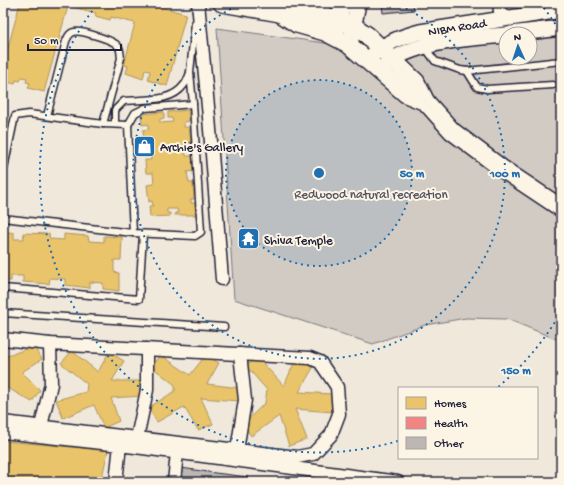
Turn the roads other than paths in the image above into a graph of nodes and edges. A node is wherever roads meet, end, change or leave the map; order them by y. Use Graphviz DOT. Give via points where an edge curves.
graph roads {
  1 [pos="198,3"];
  2 [pos="222,3"];
  3 [pos="358,3"];
  4 [pos="499,3"];
  5 [pos="561,10"];
  6 [pos="280,13"];
  7 [pos="346,16"];
  8 [pos="501,19"];
  9 [pos="561,28"];
  10 [pos="538,31"];
  11 [pos="498,35"];
  12 [pos="336,37"];
  13 [pos="422,39"];
  14 [pos="350,45"];
  15 [pos="380,48"];
  16 [pos="393,60"];
  17 [pos="561,61"];
  18 [pos="374,66"];
  19 [pos="467,71"];
  20 [pos="190,72"];
  21 [pos="553,85"];
  22 [pos="426,102"];
  23 [pos="193,104"];
  24 [pos="47,116"];
  25 [pos="103,124"];
  26 [pos="115,124"];
  27 [pos="128,125"];
  28 [pos="3,173"];
  29 [pos="561,208"];
  30 [pos="3,218"];
  31 [pos="133,234"];
  32 [pos="143,234"];
  33 [pos="222,279"];
  34 [pos="3,288"];
  35 [pos="3,313"];
  36 [pos="224,327"];
  37 [pos="3,339"];
  38 [pos="50,344"];
  39 [pos="148,349"];
  40 [pos="240,354"];
  41 [pos="3,422"];
  42 [pos="41,426"];
  43 [pos="3,432"];
  44 [pos="137,438"];
  45 [pos="120,445"];
  46 [pos="237,450"];
  47 [pos="177,453"];
  48 [pos="116,482"];
  49 [pos="174,482"];
  50 [pos="398,482"];
  1 -- 20 [label="lane"];
  1 -- 33 [label="street"];
  2 -- 6 [label="main road"];
  3 -- 7 [label="street"];
  4 -- 8 [label="street"];
  5 -- 8 [label="street, NIBM Road"];
  6 -- 7 [label="main road" via="301,9"];
  6 -- 12 [label="main road" via="297,24"];
  7 -- 12 [label="street"];
  7 -- 14 [label="street"];
  7 -- 15 [label="main road"];
  8 -- 13 [label="street, NIBM Road"];
  9 -- 10 [label="street"];
  11 -- 13 [label="street, NIBM Road"];
  12 -- 14 [label="main road"];
  13 -- 15 [label="street, NIBM Road" via="400,38"];
  13 -- 16 [label="street, NIBM Road"];
  13 -- 19 [label="lane" via="435,61"];
  14 -- 18 [label="main road"];
  15 -- 16 [label="main road"];
  15 -- 18 [label="street, NIBM Road"];
  16 -- 18 [label="street, NIBM Road"];
  16 -- 22 [label="main road" via="416,82"];
  17 -- 19 [label="lane"];
  18 -- 22 [label="main road" via="406,94"];
  19 -- 21 [label="lane" via="477,87 487,89"];
  20 -- 23 [label="lane"];
  20 -- 26 [label="lane" via="184,85 170,96 124,101 115,110"];
  22 -- 29 [label="main road" via="452,131 500,168"];
  23 -- 27 [label="lane" via="145,108 135,114"];
  23 -- 32 [label="lane" via="201,232 195,236"];
  24 -- 25 [label="lane"];
  24 -- 25 [label="lane" via="66,41 69,34 74,31 113,41 120,52 121,58"];
  24 -- 28 [label="lane" via="15,116"];
  25 -- 26 [label="lane"];
  26 -- 27 [label="lane"];
  27 -- 31 [label="lane"];
  30 -- 31 [label="lane"];
  31 -- 32 [label="lane"];
  32 -- 34 [label="lane" via="139,299"];
  35 -- 36 [label="lane"];
  37 -- 38 [label="street"];
  38 -- 39 [label="street"];
  38 -- 42 [label="street" via="51,384"];
  39 -- 40 [label="street"];
  39 -- 44 [label="street" via="147,390"];
  40 -- 46 [label="street" via="245,400"];
  40 -- 46 [label="street" via="310,358 320,362 337,387 339,414 331,435 313,454 297,458"];
  41 -- 42 [label="street"];
  42 -- 44 [label="street"];
  43 -- 45 [label="street"];
  44 -- 46 [label="street"];
  45 -- 47 [label="street"];
  45 -- 48 [label="street"];
  47 -- 49 [label="street"];
  47 -- 50 [label="street"];
}
